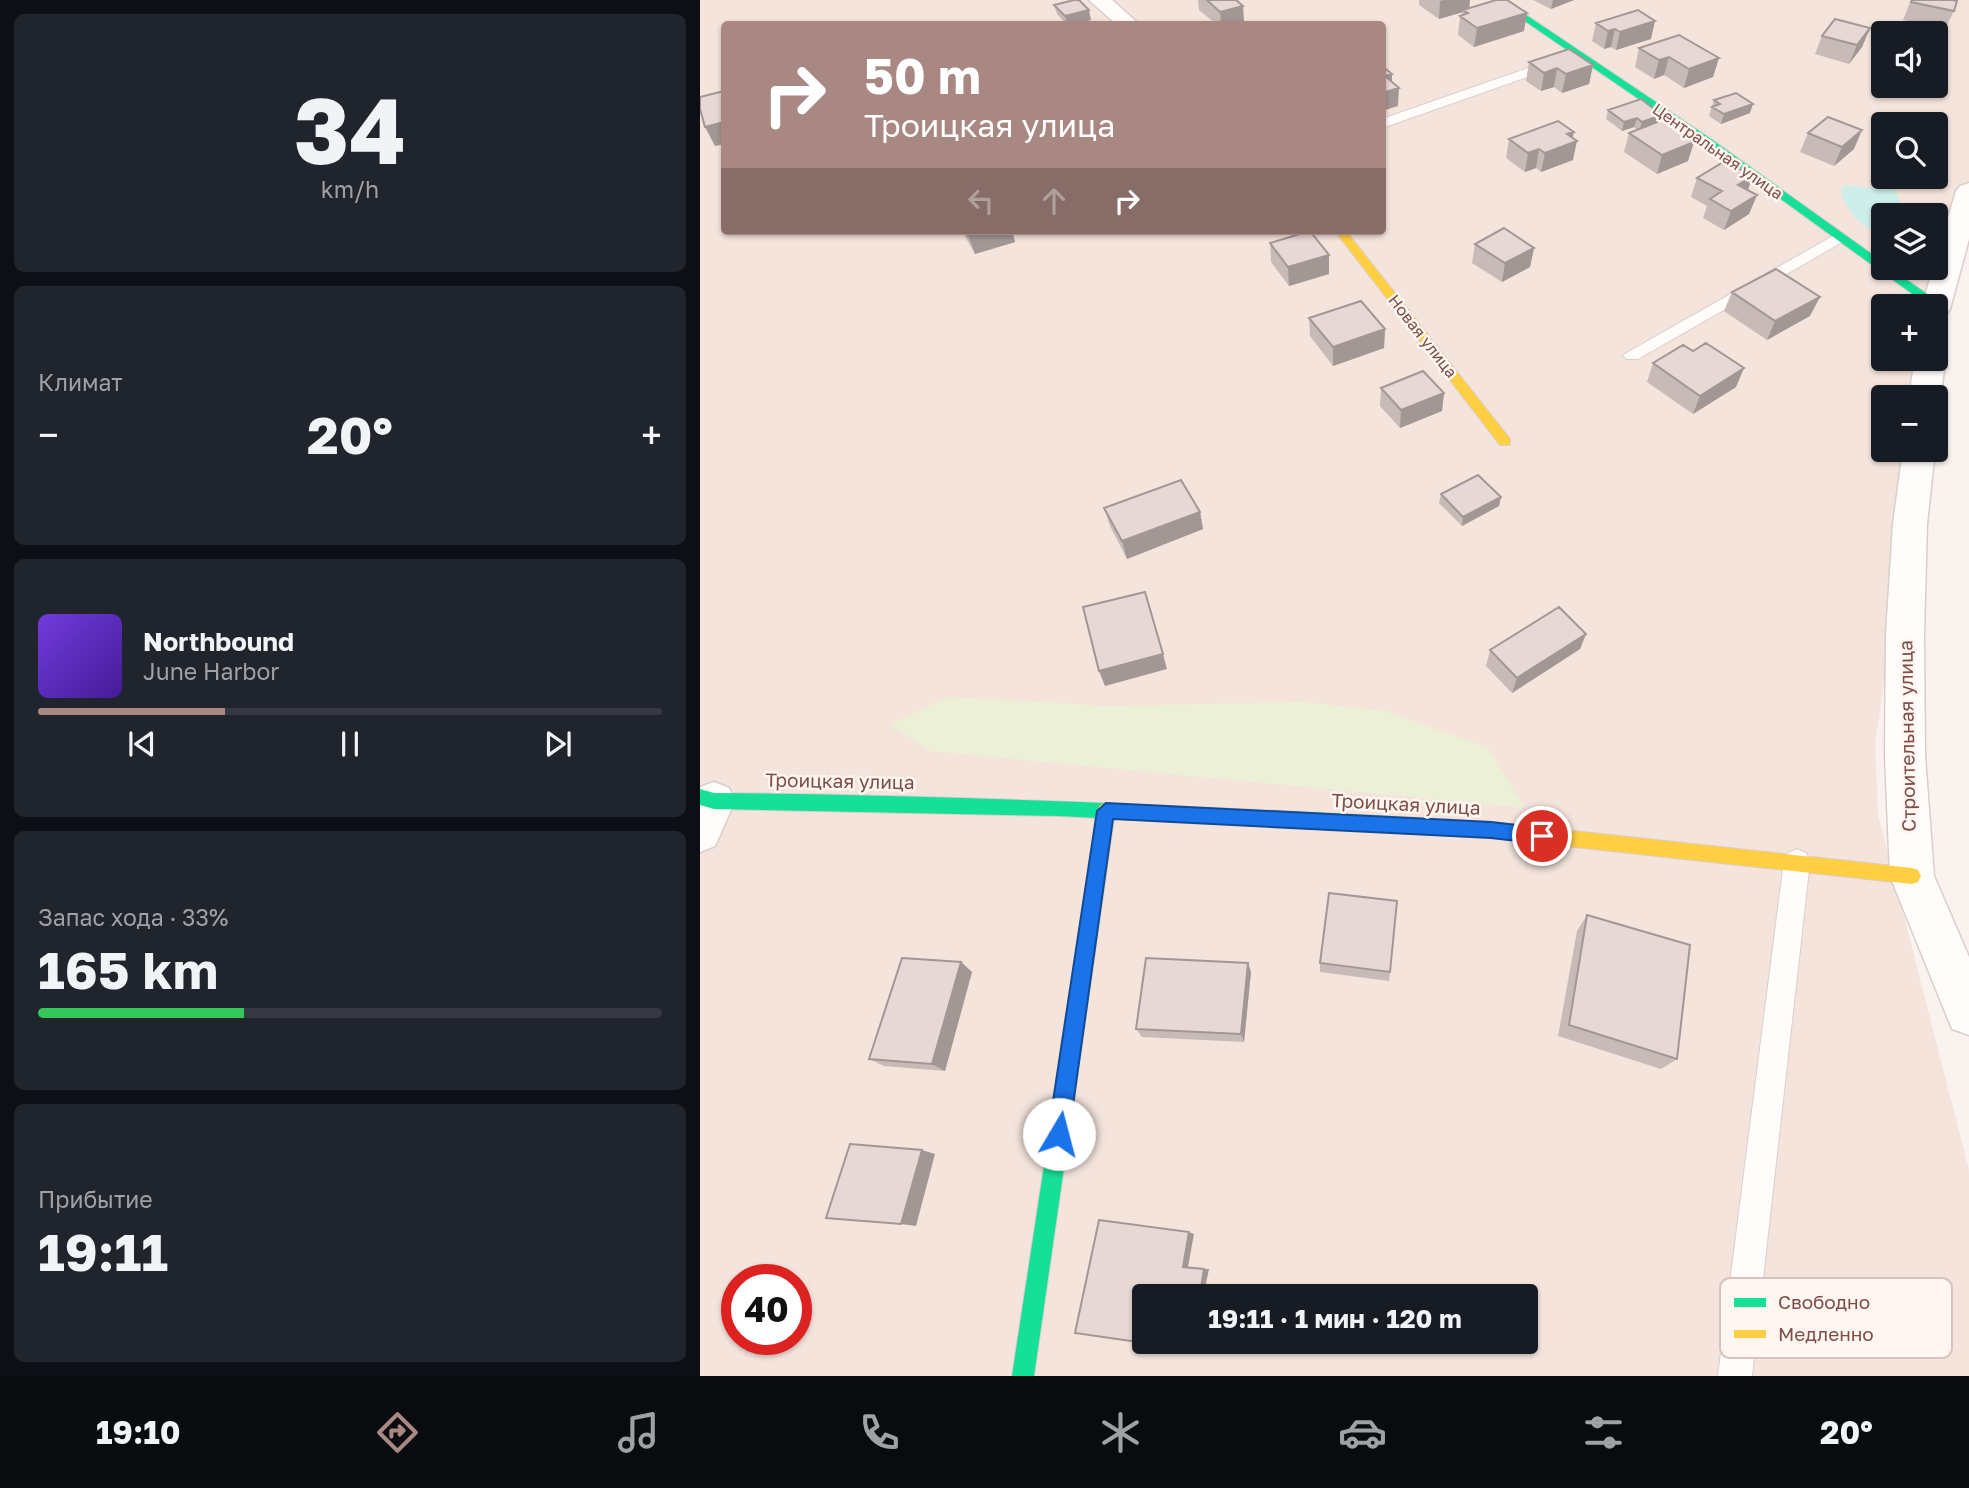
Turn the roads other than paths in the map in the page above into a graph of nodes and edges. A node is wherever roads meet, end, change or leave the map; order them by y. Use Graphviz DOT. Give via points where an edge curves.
graph roads {
  1 [pos="1100,0"];
  2 [pos="1498,0"];
  3 [pos="1124,21"];
  4 [pos="1577,55"];
  5 [pos="1386,123"];
  6 [pos="1969,191"];
  7 [pos="1343,235"];
  8 [pos="1840,237"];
  9 [pos="1917,294"];
  10 [pos="1940,294"];
  11 [pos="1632,355"];
  12 [pos="1505,442"];
  13 [pos="1918,462"];
  14 [pos="705,810"];
  15 [pos="1106,811"];
  16 [pos="1797,861"];
  17 [pos="1912,876"];
  18 [pos="1969,1012"];
  19 [pos="1747,1278"];
  20 [pos="1737,1358"];
  21 [pos="1023,1376"];
  22 [pos="1735,1376"];
  1 -- 3 [label="street"];
  2 -- 4 [label="street, Центральная улица"];
  4 -- 5 [label="lane"];
  4 -- 8 [label="street, Центральная улица"];
  6 -- 10 [label="street"];
  7 -- 12 [label="street, Новая улица"];
  8 -- 9 [label="street, Центральная улица"];
  8 -- 11 [label="lane"];
  13 -- 17 [label="street, Строительная улица" via="1905,634 1905,756"];
  14 -- 15 [label="street, Троицкая улица" via="909,802"];
  15 -- 16 [label="street, Троицкая улица" via="1491,830"];
  15 -- 21 [label="street"];
  16 -- 17 [label="street, Троицкая улица"];
  16 -- 19 [label="lane"];
  17 -- 18 [label="street, Строительная улица"];
  20 -- 22 [label="lane"];
}
